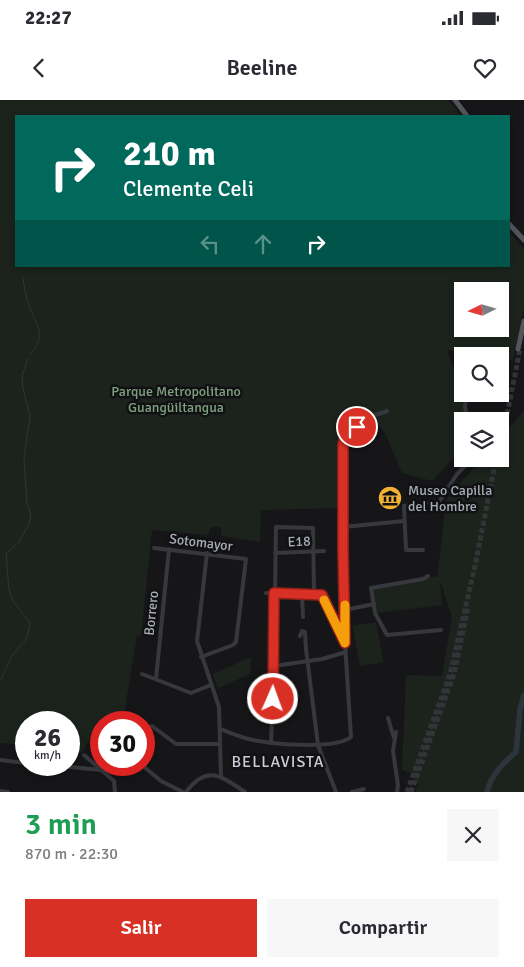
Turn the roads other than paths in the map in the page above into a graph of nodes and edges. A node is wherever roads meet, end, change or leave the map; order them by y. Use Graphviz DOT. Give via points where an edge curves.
graph roads {
  1 [pos="455,100"];
  2 [pos="466,115"];
  3 [pos="510,225"];
  4 [pos="523,239"];
  5 [pos="524,321"];
  6 [pos="524,332"];
  7 [pos="387,411"];
  8 [pos="463,467"];
  9 [pos="404,522"];
  10 [pos="343,527"];
  11 [pos="154,548"];
  12 [pos="169,549"];
  13 [pos="423,550"];
  14 [pos="314,551"];
  15 [pos="324,551"];
  16 [pos="275,553"];
  17 [pos="207,554"];
  18 [pos="428,576"];
  19 [pos="266,593"];
  20 [pos="274,593"];
  21 [pos="302,594"];
  22 [pos="314,594"];
  23 [pos="374,604"];
  24 [pos="345,610"];
  25 [pos="304,617"];
  26 [pos="441,630"];
  27 [pos="300,636"];
  28 [pos="345,643"];
  29 [pos="346,652"];
  30 [pos="201,657"];
  31 [pos="307,661"];
  32 [pos="274,666"];
  33 [pos="142,674"];
  34 [pos="156,679"];
  35 [pos="211,685"];
  36 [pos="388,718"];
  37 [pos="155,728"];
  38 [pos="220,729"];
  39 [pos="396,732"];
  40 [pos="394,740"];
  41 [pos="271,743"];
  42 [pos="220,744"];
  43 [pos="318,745"];
  44 [pos="84,755"];
  45 [pos="0,760"];
  46 [pos="90,760"];
  47 [pos="15,762"];
  48 [pos="108,776"];
  49 [pos="155,776"];
  50 [pos="221,776"];
  51 [pos="364,789"];
  52 [pos="0,791"];
  53 [pos="8,792"];
  54 [pos="115,792"];
  55 [pos="184,792"];
  56 [pos="246,792"];
  57 [pos="336,792"];
  58 [pos="352,792"];
  59 [pos="397,792"];
  1 -- 2 [label="main road"];
  3 -- 4 [label="main road"];
  5 -- 6 [label="main road" via="519,349"];
  7 -- 10 [label="street" via="367,418 344,440"];
  8 -- 9 [label="street" via="435,504 406,505"];
  9 -- 10 [label="street"];
  9 -- 13 [label="street" via="406,550"];
  10 -- 24 [label="street"];
  11 -- 12 [label="street, Sotomayor"];
  12 -- 17 [label="street, Sotomayor"];
  12 -- 34 [label="street, Borrero"];
  14 -- 15 [label="street, E18"];
  14 -- 16 [label="street, E18"];
  14 -- 16 [label="street" via="313,528 276,528"];
  14 -- 22 [label="street"];
  16 -- 20 [label="street"];
  17 -- 30 [label="street" via="197,639"];
  17 -- 30 [label="street, Sotomayor" via="246,560 236,642"];
  18 -- 23 [label="street" via="371,588"];
  19 -- 20 [label="street"];
  20 -- 21 [label="street"];
  20 -- 32 [label="street"];
  21 -- 22 [label="street"];
  21 -- 25 [label="street"];
  22 -- 28 [label="street" via="322,595"];
  23 -- 24 [label="street"];
  23 -- 26 [label="street" via="375,613 387,635"];
  24 -- 28 [label="street"];
  27 -- 31 [label="street" via="305,632"];
  28 -- 29 [label="street"];
  29 -- 31 [label="street"];
  29 -- 43 [label="street" via="352,735 348,739"];
  30 -- 35 [label="street"];
  31 -- 32 [label="street"];
  31 -- 43 [label="street"];
  32 -- 41 [label="street"];
  33 -- 34 [label="street"];
  34 -- 35 [label="street" via="191,693"];
  35 -- 38 [label="street" via="219,707"];
  36 -- 40 [label="street"];
  37 -- 42 [label="street" via="176,744"];
  38 -- 41 [label="street" via="250,740"];
  38 -- 42 [label="street"];
  39 -- 40 [label="street"];
  40 -- 59 [label="street"];
  41 -- 43 [label="street"];
  42 -- 50 [label="street"];
  43 -- 57 [label="street"];
  44 -- 46 [label="street"];
  45 -- 47 [label="street"];
  48 -- 54 [label="street" via="114,782"];
  49 -- 55 [label="street"];
  50 -- 55 [label="street" via="205,775"];
  50 -- 56 [label="street"];
  51 -- 58 [label="street"];
  52 -- 53 [label="street"];
}
